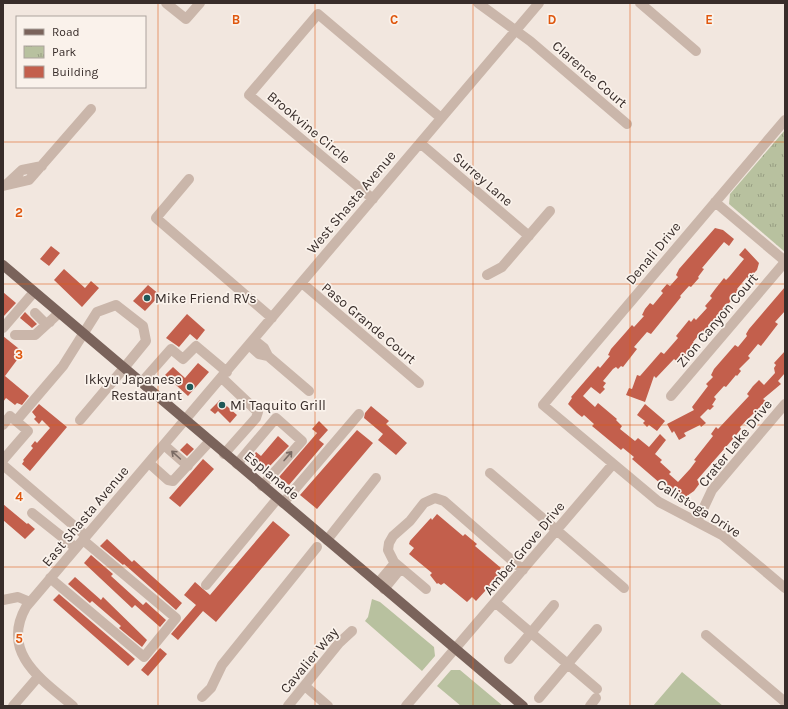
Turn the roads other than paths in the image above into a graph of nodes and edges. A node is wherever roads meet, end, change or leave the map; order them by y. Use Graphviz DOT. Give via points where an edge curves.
graph roads {
  1 [pos="166,3"];
  2 [pos="200,3"];
  3 [pos="478,3"];
  4 [pos="539,3"];
  5 [pos="640,3"];
  6 [pos="515,31"];
  7 [pos="696,51"];
  8 [pos="91,109"];
  9 [pos="442,118"];
  10 [pos="785,120"];
  11 [pos="627,124"];
  12 [pos="420,143"];
  13 [pos="189,179"];
  14 [pos="5,185"];
  15 [pos="373,199"];
  16 [pos="715,202"];
  17 [pos="550,211"];
  18 [pos="529,236"];
  19 [pos="785,262"];
  20 [pos="3,265"];
  21 [pos="487,275"];
  22 [pos="302,283"];
  23 [pos="34,292"];
  24 [pos="35,313"];
  25 [pos="59,313"];
  26 [pos="272,318"];
  27 [pos="50,322"];
  28 [pos="3,328"];
  29 [pos="83,333"];
  30 [pos="15,335"];
  31 [pos="252,342"];
  32 [pos="124,368"];
  33 [pos="224,375"];
  34 [pos="142,383"];
  35 [pos="419,383"];
  36 [pos="309,392"];
  37 [pos="671,396"];
  38 [pos="785,404"];
  39 [pos="543,405"];
  40 [pos="359,414"];
  41 [pos="80,420"];
  42 [pos="185,420"];
  43 [pos="16,421"];
  44 [pos="3,425"];
  45 [pos="210,441"];
  46 [pos="164,445"];
  47 [pos="224,454"];
  48 [pos="3,460"];
  49 [pos="149,463"];
  50 [pos="236,464"];
  51 [pos="613,464"];
  52 [pos="3,465"];
  53 [pos="188,466"];
  54 [pos="490,473"];
  55 [pos="376,478"];
  56 [pos="262,486"];
  57 [pos="281,501"];
  58 [pos="32,513"];
  59 [pos="697,522"];
  60 [pos="557,530"];
  61 [pos="85,538"];
  62 [pos="327,540"];
  63 [pos="318,547"];
  64 [pos="76,548"];
  65 [pos="398,565"];
  66 [pos="523,570"];
  67 [pos="50,578"];
  68 [pos="206,585"];
  69 [pos="381,586"];
  70 [pos="624,588"];
  71 [pos="785,588"];
  72 [pos="426,590"];
  73 [pos="3,600"];
  74 [pos="30,602"];
  75 [pos="496,602"];
  76 [pos="554,604"];
  77 [pos="597,629"];
  78 [pos="352,631"];
  79 [pos="531,632"];
  80 [pos="706,635"];
  81 [pos="456,649"];
  82 [pos="509,659"];
  83 [pos="568,663"];
  84 [pos="38,677"];
  85 [pos="305,686"];
  86 [pos="202,697"];
  87 [pos="539,698"];
  88 [pos="594,698"];
  89 [pos="785,702"];
  90 [pos="13,706"];
  91 [pos="73,706"];
  92 [pos="288,706"];
  93 [pos="328,706"];
  94 [pos="406,706"];
  95 [pos="523,706"];
  1 -- 2 [label="street" via="186,20"];
  3 -- 6 [label="street, Clarence Court"];
  4 -- 6 [label="street, West Shasta Avenue"];
  5 -- 7 [label="street"];
  6 -- 9 [label="street, West Shasta Avenue"];
  6 -- 11 [label="street, Clarence Court"];
  8 -- 14 [label="street" via="43,165"];
  9 -- 12 [label="street, West Shasta Avenue"];
  9 -- 15 [label="street, Brookvine Circle" via="318,14 282,55 249,95"];
  10 -- 16 [label="street, Denali Drive"];
  12 -- 15 [label="street, West Shasta Avenue"];
  12 -- 18 [label="street, Surrey Lane"];
  13 -- 26 [label="street" via="156,218"];
  15 -- 22 [label="street, West Shasta Avenue"];
  16 -- 19 [label="street"];
  16 -- 39 [label="street, Denali Drive"];
  17 -- 18 [label="street"];
  18 -- 21 [label="street" via="502,267"];
  19 -- 37 [label="street, Zion Canyon Court"];
  20 -- 23 [label="main road, Esplanade"];
  22 -- 26 [label="street, West Shasta Avenue"];
  22 -- 35 [label="street, Paso Grande Court"];
  23 -- 25 [label="main road, Esplanade"];
  23 -- 28 [label="street"];
  24 -- 27 [label="street" via="45,323"];
  25 -- 27 [label="street"];
  25 -- 29 [label="main road, Esplanade"];
  26 -- 31 [label="street, West Shasta Avenue"];
  27 -- 30 [label="street" via="35,335"];
  29 -- 32 [label="main road, Esplanade"];
  29 -- 32 [label="street" via="97,312 116,305 143,326 146,341"];
  29 -- 43 [label="street" via="63,366"];
  31 -- 33 [label="street, West Shasta Avenue"];
  31 -- 36 [label="street" via="264,348 268,356"];
  32 -- 34 [label="main road, Esplanade"];
  32 -- 41 [label="street"];
  33 -- 34 [label="street" via="196,346 183,359 171,349"];
  33 -- 42 [label="street, West Shasta Avenue"];
  33 -- 47 [label="street" via="258,412 256,418"];
  34 -- 42 [label="main road, Esplanade"];
  38 -- 59 [label="street, Crater Lake Drive" via="712,490"];
  39 -- 51 [label="street, Calistoga Drive"];
  40 -- 57 [label="street"];
  42 -- 45 [label="main road, Esplanade"];
  42 -- 46 [label="street, East Shasta Avenue"];
  43 -- 44 [label="street" via="10,416"];
  43 -- 48 [label="street" via="28,432"];
  45 -- 47 [label="main road, Esplanade"];
  45 -- 53 [label="street"];
  46 -- 49 [label="street, East Shasta Avenue"];
  53 -- 46 [label="street, one-way"];
  47 -- 50 [label="main road, Esplanade"];
  49 -- 53 [label="street" via="170,481"];
  49 -- 61 [label="street, East Shasta Avenue"];
  50 -- 56 [label="main road, Esplanade"];
  56 -- 50 [label="street, one-way" via="302,441 276,418"];
  51 -- 59 [label="street, Calistoga Drive" via="659,502"];
  51 -- 60 [label="street, Amber Grove Drive"];
  52 -- 61 [label="street"];
  54 -- 60 [label="street"];
  55 -- 62 [label="street"];
  56 -- 57 [label="main road, Esplanade"];
  57 -- 62 [label="main road, Esplanade"];
  57 -- 68 [label="street"];
  58 -- 64 [label="street"];
  59 -- 71 [label="street, Calistoga Drive" via="722,535"];
  60 -- 66 [label="street, Amber Grove Drive"];
  60 -- 70 [label="street"];
  61 -- 64 [label="street, East Shasta Avenue"];
  61 -- 67 [label="street" via="176,618 149,652 144,657"];
  62 -- 69 [label="main road, Esplanade"];
  63 -- 86 [label="street" via="222,665 211,688"];
  64 -- 67 [label="street, East Shasta Avenue"];
  65 -- 66 [label="street" via="388,550 390,538 410,521 424,503 439,499"];
  65 -- 69 [label="street"];
  65 -- 72 [label="street"];
  66 -- 75 [label="street, Amber Grove Drive"];
  67 -- 74 [label="street, East Shasta Avenue"];
  69 -- 81 [label="main road, Esplanade"];
  73 -- 74 [label="street" via="18,597"];
  74 -- 84 [label="street, East Shasta Avenue" via="20,619 18,635 22,657"];
  75 -- 79 [label="street"];
  75 -- 81 [label="street, Amber Grove Drive"];
  76 -- 79 [label="street"];
  77 -- 83 [label="street"];
  78 -- 85 [label="street, Cavalier Way" via="339,643"];
  79 -- 82 [label="street"];
  79 -- 83 [label="street"];
  80 -- 89 [label="street"];
  81 -- 94 [label="street, Amber Grove Drive"];
  81 -- 95 [label="main road, Esplanade"];
  83 -- 87 [label="street"];
  83 -- 88 [label="street"];
  84 -- 90 [label="street"];
  84 -- 91 [label="street"];
  85 -- 92 [label="street, Cavalier Way"];
  85 -- 93 [label="street"];
}
